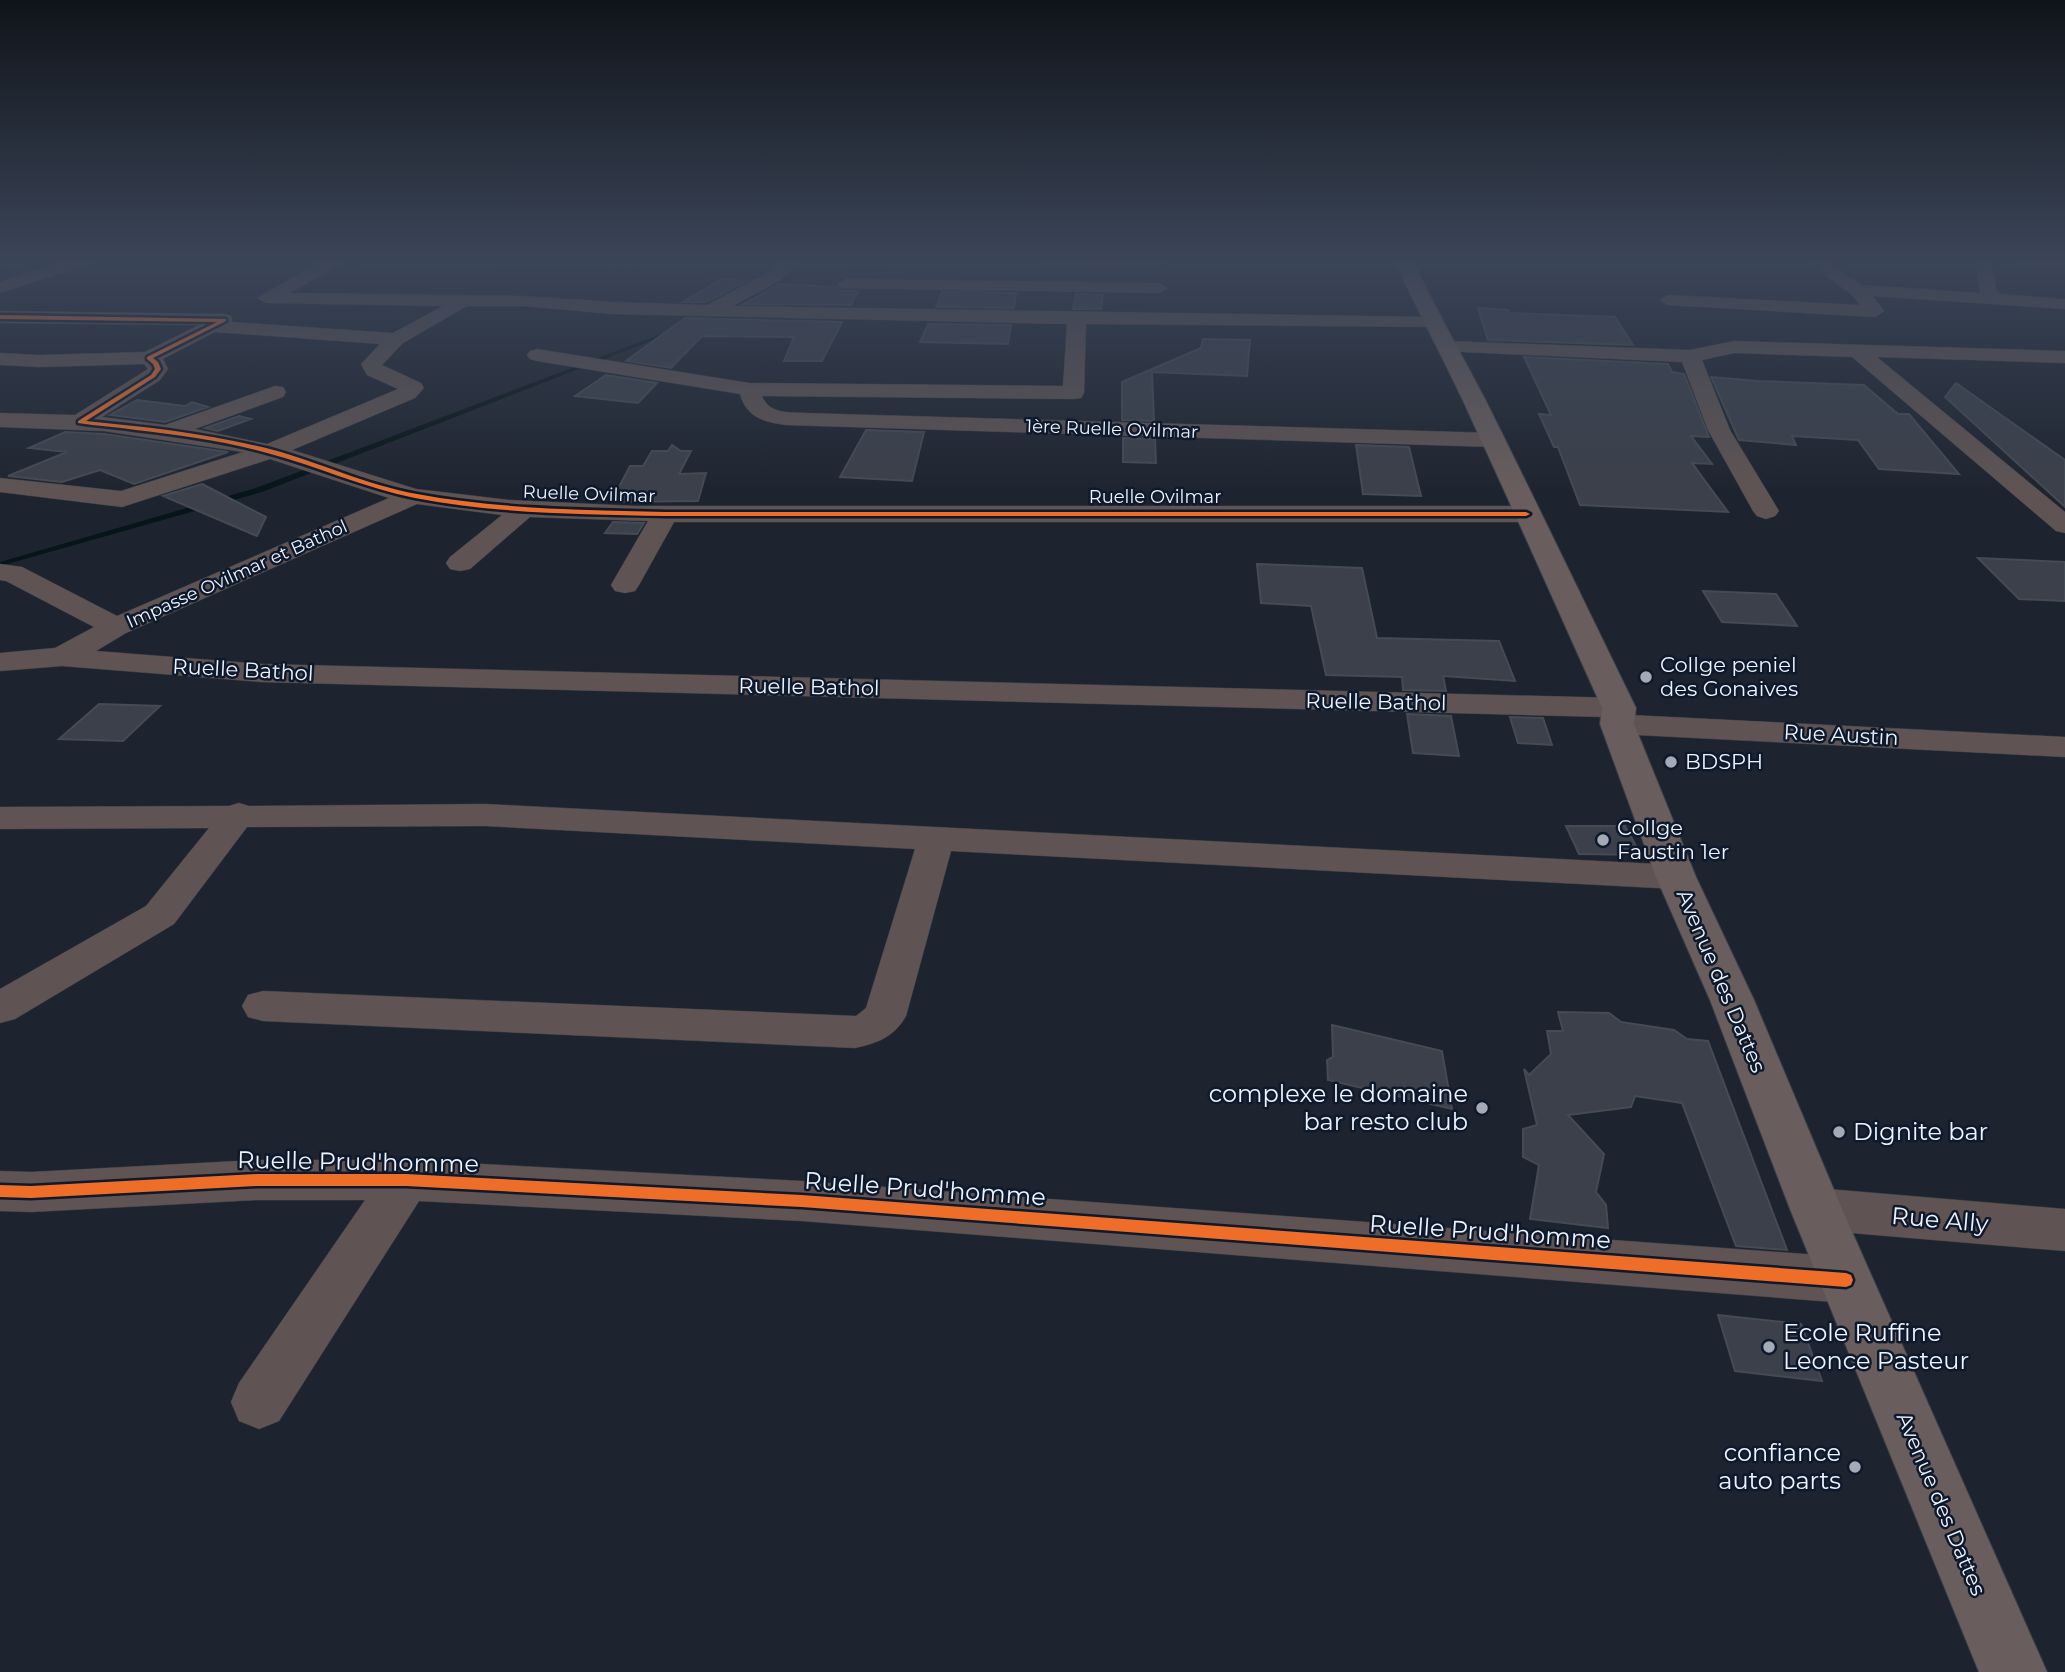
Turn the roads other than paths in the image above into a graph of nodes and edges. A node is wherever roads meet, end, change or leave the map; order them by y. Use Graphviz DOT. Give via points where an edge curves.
graph roads {
  1 [pos="190,337"];
  2 [pos="374,337"];
  3 [pos="400,337"];
  4 [pos="1076,337"];
  5 [pos="1441,337"];
  6 [pos="1464,337"];
  7 [pos="1900,337"];
  8 [pos="396,339"];
  9 [pos="1856,349"];
  10 [pos="1914,352"];
  11 [pos="537,355"];
  12 [pos="2019,355"];
  13 [pos="1690,356"];
  14 [pos="2065,357"];
  15 [pos="149,358"];
  16 [pos="0,359"];
  17 [pos="2053,379"];
  18 [pos="749,389"];
  19 [pos="275,392"];
  20 [pos="1073,393"];
  21 [pos="0,420"];
  22 [pos="80,422"];
  23 [pos="1072,428"];
  24 [pos="171,430"];
  25 [pos="1493,440"];
  26 [pos="270,451"];
  27 [pos="0,485"];
  28 [pos="414,496"];
  29 [pos="523,510"];
  30 [pos="1766,511"];
  31 [pos="665,514"];
  32 [pos="1526,514"];
  33 [pos="2065,525"];
  34 [pos="460,563"];
  35 [pos="6,573"];
  36 [pos="625,585"];
  37 [pos="116,627"];
  38 [pos="62,657"];
  39 [pos="0,662"];
  40 [pos="1618,716"];
  41 [pos="2065,747"];
  42 [pos="239,814"];
  43 [pos="0,818"];
  44 [pos="936,839"];
  45 [pos="1676,877"];
  46 [pos="263,1006"];
  47 [pos="0,1008"];
  48 [pos="406,1180"];
  49 [pos="0,1191"];
  50 [pos="1816,1209"];
  51 [pos="2065,1230"];
  52 [pos="1846,1280"];
  53 [pos="259,1402"];
  54 [pos="2013,1672"];
  1 -- 15 [label="street"];
  2 -- 8 [label="street"];
  3 -- 8 [label="street"];
  4 -- 20 [label="street"];
  5 -- 25 [label="main road, Avenue des Dattes"];
  6 -- 13 [label="street"];
  7 -- 10 [label="street"];
  8 -- 26 [label="street" via="371,364 374,371 414,388"];
  9 -- 10 [label="street"];
  9 -- 13 [label="street" via="1734,347"];
  9 -- 33 [label="street"];
  10 -- 12 [label="street"];
  11 -- 18 [label="street"];
  12 -- 14 [label="street"];
  12 -- 17 [label="street"];
  13 -- 30 [label="street" via="1719,430"];
  15 -- 16 [label="street"];
  15 -- 22 [label="street" via="158,369 153,376"];
  18 -- 20 [label="street"];
  18 -- 23 [label="street, 1ère Ruelle Ovilmar" via="757,410 785,419"];
  19 -- 24 [label="street"];
  20 -- 23 [label="street"];
  21 -- 22 [label="street, Ruelle Ovilmar"];
  22 -- 24 [label="street, Ruelle Ovilmar"];
  23 -- 25 [label="street, 1ère Ruelle Ovilmar"];
  24 -- 26 [label="street, Ruelle Ovilmar"];
  25 -- 32 [label="main road, Avenue des Dattes"];
  26 -- 27 [label="street" via="122,499"];
  26 -- 28 [label="street, Ruelle Ovilmar"];
  28 -- 29 [label="street, Ruelle Ovilmar"];
  28 -- 37 [label="street, Impasse Ovilmar et Bathol"];
  29 -- 31 [label="street, Ruelle Ovilmar"];
  29 -- 34 [label="street"];
  31 -- 32 [label="street, Ruelle Ovilmar"];
  31 -- 36 [label="street"];
  32 -- 40 [label="main road, Avenue des Dattes"];
  35 -- 37 [label="street"];
  37 -- 38 [label="street, Impasse Ovilmar et Bathol"];
  38 -- 39 [label="street, Ruelle Bathol"];
  38 -- 40 [label="street, Ruelle Bathol" via="262,673"];
  40 -- 41 [label="street, Rue Austin"];
  40 -- 45 [label="main road, Avenue des Dattes"];
  42 -- 43 [label="street"];
  42 -- 44 [label="street" via="485,815"];
  42 -- 47 [label="street" via="160,915"];
  44 -- 45 [label="street"];
  44 -- 46 [label="street" via="885,1016 869,1029 855,1032"];
  45 -- 50 [label="main road, Avenue des Dattes" via="1732,1000"];
  48 -- 49 [label="street, Ruelle Prud'homme" via="257,1180"];
  48 -- 52 [label="street, Ruelle Prud'homme" via="802,1201"];
  48 -- 53 [label="street"];
  50 -- 51 [label="street, Rue Ally"];
  50 -- 52 [label="main road, Avenue des Dattes"];
  52 -- 54 [label="main road, Avenue des Dattes"];
}
